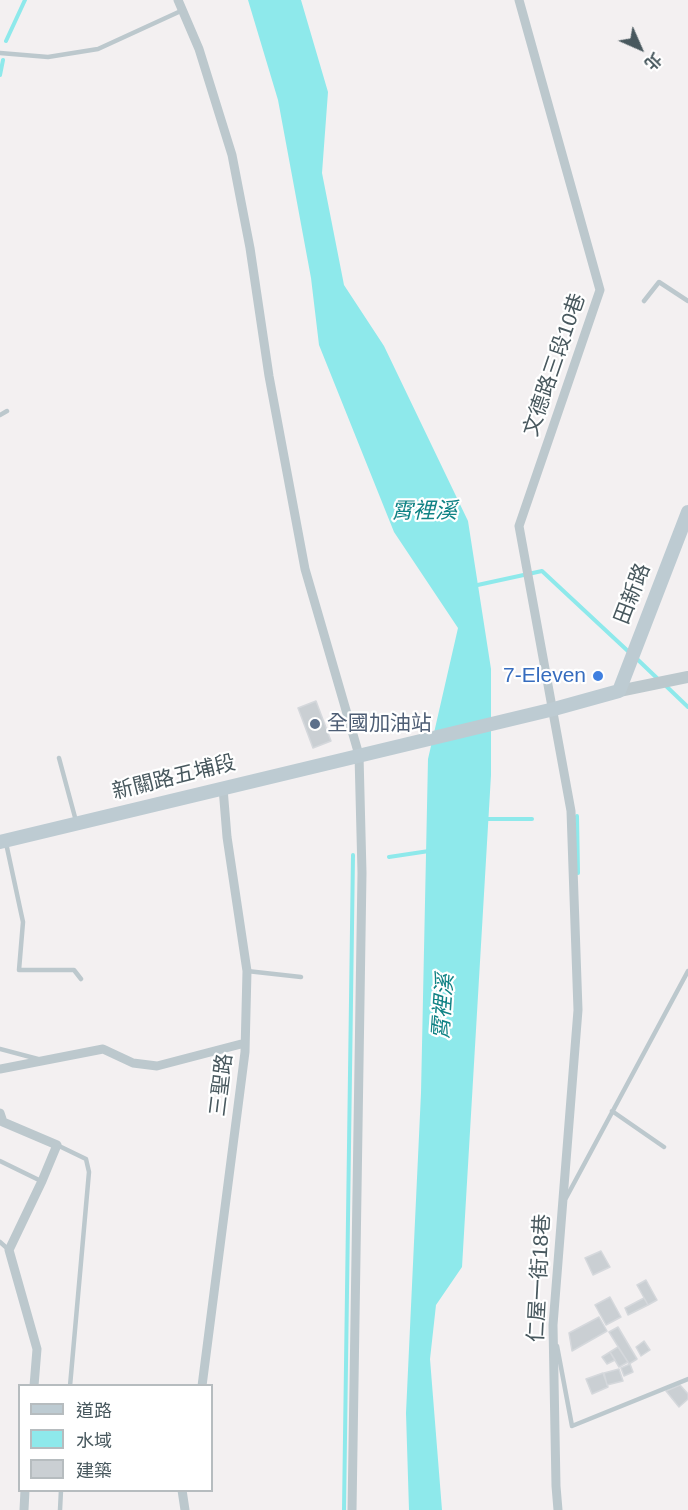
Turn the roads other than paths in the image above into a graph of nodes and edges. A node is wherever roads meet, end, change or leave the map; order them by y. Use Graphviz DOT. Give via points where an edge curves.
graph roads {
  1 [pos="178,0"];
  2 [pos="519,0"];
  3 [pos="183,10"];
  4 [pos="0,53"];
  5 [pos="644,301"];
  6 [pos="688,301"];
  7 [pos="7,411"];
  8 [pos="0,415"];
  9 [pos="688,512"];
  10 [pos="688,677"];
  11 [pos="619,691"];
  12 [pos="554,710"];
  13 [pos="359,755"];
  14 [pos="60,758"];
  15 [pos="223,788"];
  16 [pos="77,823"];
  17 [pos="3,841"];
  18 [pos="247,971"];
  19 [pos="688,971"];
  20 [pos="301,977"];
  21 [pos="81,979"];
  22 [pos="245,1043"];
  23 [pos="0,1049"];
  24 [pos="43,1060"];
  25 [pos="0,1069"];
  26 [pos="612,1111"];
  27 [pos="0,1113"];
  28 [pos="57,1145"];
  29 [pos="664,1147"];
  30 [pos="0,1161"];
  31 [pos="42,1181"];
  32 [pos="562,1205"];
  33 [pos="0,1242"];
  34 [pos="9,1250"];
  35 [pos="554,1325"];
  36 [pos="688,1379"];
  37 [pos="34,1384"];
  38 [pos="70,1384"];
  39 [pos="202,1384"];
  40 [pos="25,1492"];
  41 [pos="61,1492"];
  42 [pos="182,1492"];
  43 [pos="24,1510"];
  44 [pos="60,1510"];
  45 [pos="185,1510"];
  46 [pos="352,1510"];
  47 [pos="558,1510"];
  1 -- 3 [label="street"];
  2 -- 12 [label="street, 文德路三段10巷" via="600,290 519,526"];
  3 -- 4 [label="lane" via="98,49 48,57"];
  3 -- 13 [label="street" via="232,155 305,569"];
  5 -- 6 [label="lane" via="659,282"];
  7 -- 8 [label="lane"];
  9 -- 11 [label="main road, 田新路"];
  10 -- 11 [label="street"];
  11 -- 12 [label="main road, 新關路五埔段"];
  12 -- 13 [label="main road, 新關路五埔段"];
  12 -- 32 [label="street, 文德路三段10巷" via="571,811 578,1010"];
  13 -- 15 [label="main road, 新關路五埔段"];
  13 -- 46 [label="street" via="362,873"];
  14 -- 16 [label="lane"];
  15 -- 16 [label="main road, 新關路五埔段"];
  15 -- 18 [label="street, 三聖路"];
  16 -- 17 [label="main road, 新關路五埔段"];
  17 -- 21 [label="lane" via="23,922 20,970 74,970"];
  18 -- 20 [label="lane"];
  18 -- 22 [label="street, 三聖路"];
  19 -- 26 [label="lane, 仁屋一街18巷"];
  22 -- 24 [label="street" via="157,1066 133,1063 104,1049"];
  22 -- 39 [label="street, 三聖路"];
  23 -- 24 [label="lane"];
  24 -- 25 [label="street"];
  26 -- 29 [label="lane"];
  26 -- 32 [label="lane, 仁屋一街18巷"];
  27 -- 28 [label="street" via="3,1122"];
  28 -- 31 [label="street"];
  28 -- 38 [label="lane" via="86,1158 89,1172"];
  30 -- 31 [label="lane"];
  31 -- 34 [label="street"];
  32 -- 35 [label="street, 仁屋一街18巷"];
  33 -- 34 [label="lane"];
  34 -- 37 [label="street" via="36,1349"];
  35 -- 36 [label="lane" via="573,1426"];
  35 -- 47 [label="street, 仁屋一街18巷"];
  40 -- 43 [label="street"];
  41 -- 44 [label="lane"];
  42 -- 45 [label="street"];
}
